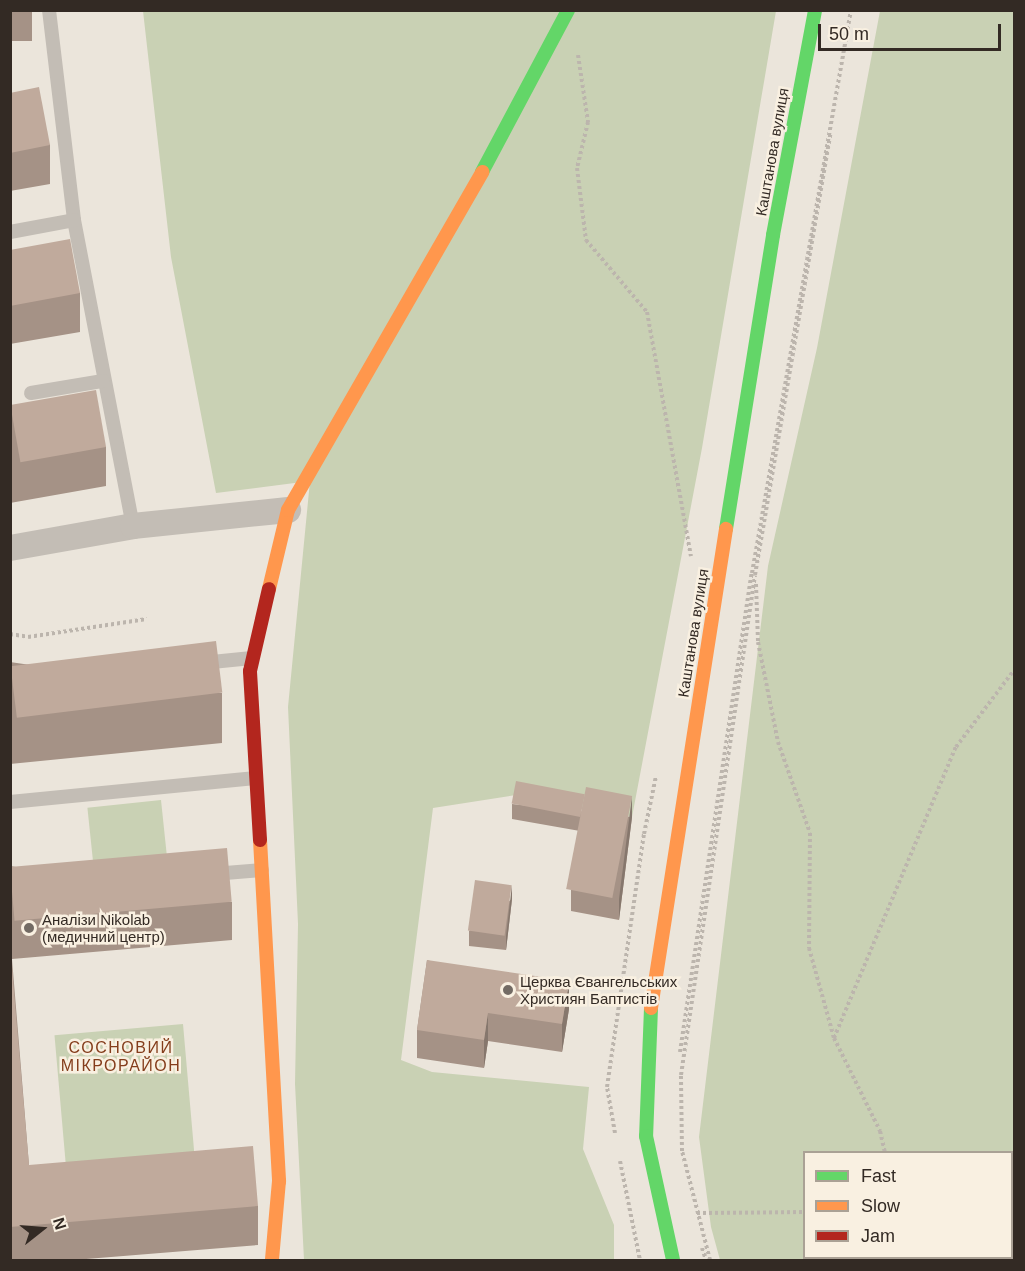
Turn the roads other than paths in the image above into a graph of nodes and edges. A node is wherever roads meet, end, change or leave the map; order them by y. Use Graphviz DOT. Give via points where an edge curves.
graph roads {
  1 [pos="49,10"];
  2 [pos="568,10"];
  3 [pos="814,10"];
  4 [pos="74,220"];
  5 [pos="10,232"];
  6 [pos="103,381"];
  7 [pos="31,393"];
  8 [pos="288,510"];
  9 [pos="133,525"];
  10 [pos="10,548"];
  11 [pos="254,658"];
  12 [pos="184,665"];
  13 [pos="256,778"];
  14 [pos="10,802"];
  15 [pos="262,870"];
  16 [pos="193,876"];
  17 [pos="272,1260"];
  18 [pos="674,1260"];
  1 -- 4 [label="lane"];
  2 -- 8 [label="street" via="515,115"];
  3 -- 18 [label="street, Каштанова вулиця" via="771,246 652,996 646,1136"];
  4 -- 5 [label="lane"];
  4 -- 6 [label="lane"];
  6 -- 7 [label="lane"];
  6 -- 9 [label="lane"];
  8 -- 9 [label="street"];
  8 -- 11 [label="street"];
  9 -- 10 [label="street"];
  11 -- 12 [label="lane"];
  11 -- 13 [label="street" via="250,671"];
  13 -- 14 [label="lane"];
  13 -- 15 [label="street"];
  15 -- 16 [label="lane"];
  15 -- 17 [label="street" via="279,1181"];
}
